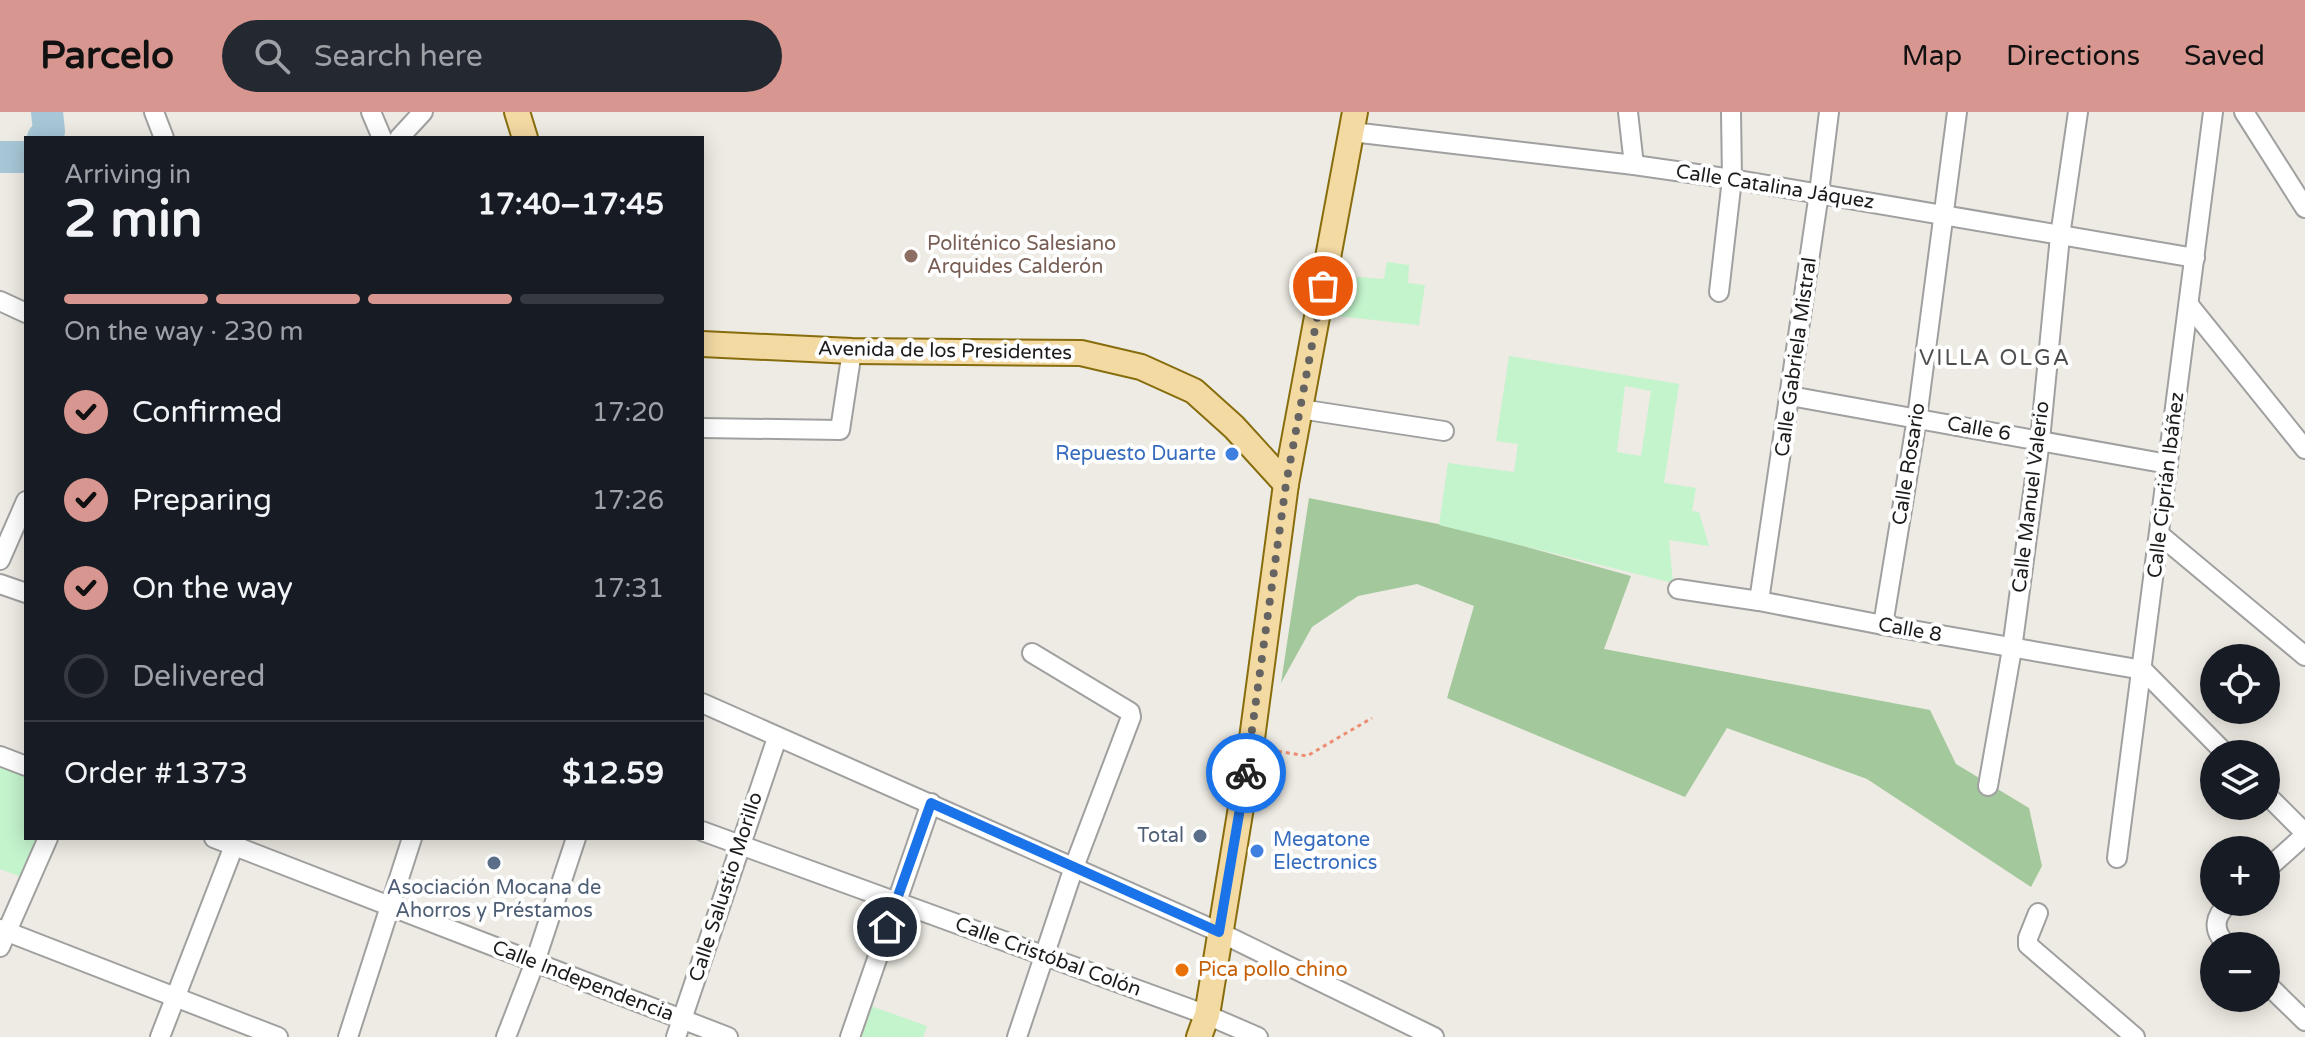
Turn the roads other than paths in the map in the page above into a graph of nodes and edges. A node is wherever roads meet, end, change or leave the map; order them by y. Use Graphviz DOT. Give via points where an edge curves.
graph roads {
  1 [pos="154,112"];
  2 [pos="371,112"];
  3 [pos="423,112"];
  4 [pos="517,112"];
  5 [pos="1628,112"];
  6 [pos="1731,112"];
  7 [pos="1829,112"];
  8 [pos="1957,112"];
  9 [pos="2078,112"];
  10 [pos="2213,112"];
  11 [pos="2244,112"];
  12 [pos="1354,122"];
  13 [pos="163,136"];
  14 [pos="381,136"];
  15 [pos="401,136"];
  16 [pos="524,136"];
  17 [pos="1634,165"];
  18 [pos="1732,179"];
  19 [pos="1819,193"];
  20 [pos="2305,208"];
  21 [pos="1943,214"];
  22 [pos="2060,236"];
  23 [pos="2195,258"];
  24 [pos="1719,292"];
  25 [pos="0,301"];
  26 [pos="2189,305"];
  27 [pos="24,312"];
  28 [pos="704,344"];
  29 [pos="852,351"];
  30 [pos="1790,396"];
  31 [pos="1300,409"];
  32 [pos="1917,418"];
  33 [pos="704,428"];
  34 [pos="1444,431"];
  35 [pos="2040,440"];
  36 [pos="2305,449"];
  37 [pos="2168,464"];
  38 [pos="1286,484"];
  39 [pos="24,506"];
  40 [pos="2160,535"];
  41 [pos="0,560"];
  42 [pos="0,584"];
  43 [pos="1678,589"];
  44 [pos="24,592"];
  45 [pos="1759,601"];
  46 [pos="1883,625"];
  47 [pos="2012,649"];
  48 [pos="1032,653"];
  49 [pos="2305,656"];
  50 [pos="2143,670"];
  51 [pos="704,704"];
  52 [pos="777,738"];
  53 [pos="2212,740"];
  54 [pos="0,756"];
  55 [pos="24,765"];
  56 [pos="1988,786"];
  57 [pos="931,803"];
  58 [pos="2280,808"];
  59 [pos="704,832"];
  60 [pos="2305,834"];
  61 [pos="47,840"];
  62 [pos="411,840"];
  63 [pos="575,840"];
  64 [pos="236,842"];
  65 [pos="739,844"];
  66 [pos="2280,857"];
  67 [pos="2117,858"];
  68 [pos="1074,867"];
  69 [pos="897,900"];
  70 [pos="390,906"];
  71 [pos="2038,913"];
  72 [pos="1219,932"];
  73 [pos="2,936"];
  74 [pos="1044,956"];
  75 [pos="535,962"];
  76 [pos="175,997"];
  77 [pos="2280,997"];
  78 [pos="2305,1021"];
  79 [pos="1203,1026"];
  80 [pos="679,1028"];
  81 [pos="245,1031"];
  82 [pos="160,1037"];
  83 [pos="278,1037"];
  84 [pos="348,1037"];
  85 [pos="506,1037"];
  86 [pos="728,1037"];
  87 [pos="850,1037"];
  88 [pos="1017,1037"];
  89 [pos="1258,1037"];
  90 [pos="1434,1037"];
  91 [pos="2135,1037"];
  1 -- 13 [label="street"];
  2 -- 14 [label="street"];
  3 -- 15 [label="street"];
  4 -- 16 [label="main road"];
  5 -- 17 [label="street"];
  6 -- 18 [label="street"];
  7 -- 19 [label="street, Calle Gabriela Mistral"];
  8 -- 21 [label="street, Calle Rosario"];
  9 -- 22 [label="street, Calle Manuel Valerio"];
  10 -- 23 [label="street, Calle Ciprián Ibáñez"];
  11 -- 20 [label="street"];
  12 -- 17 [label="street, Calle Catalina Jáquez"];
  12 -- 31 [label="main road"];
  17 -- 18 [label="street, Calle Catalina Jáquez"];
  18 -- 19 [label="street, Calle Catalina Jáquez"];
  18 -- 24 [label="street"];
  19 -- 21 [label="street, Calle Catalina Jáquez"];
  19 -- 30 [label="street, Calle Gabriela Mistral"];
  21 -- 22 [label="street, Calle Catalina Jáquez"];
  21 -- 32 [label="street, Calle Rosario"];
  22 -- 23 [label="street, Calle Catalina Jáquez"];
  22 -- 35 [label="street, Calle Manuel Valerio"];
  23 -- 26 [label="street, Calle Ciprián Ibáñez"];
  25 -- 27 [label="street"];
  26 -- 36 [label="street"];
  26 -- 37 [label="street, Calle Ciprián Ibáñez"];
  28 -- 29 [label="main road, Avenida de los Presidentes"];
  29 -- 33 [label="street" via="839,430"];
  29 -- 38 [label="main road, Avenida de los Presidentes" via="1081,353 1141,367 1194,391"];
  30 -- 32 [label="street, Calle 6"];
  30 -- 45 [label="street, Calle Gabriela Mistral"];
  31 -- 34 [label="street"];
  31 -- 38 [label="main road"];
  32 -- 35 [label="street, Calle 6"];
  32 -- 46 [label="street, Calle Rosario"];
  35 -- 37 [label="street, Calle 6"];
  35 -- 47 [label="street, Calle Manuel Valerio"];
  37 -- 40 [label="street, Calle Ciprián Ibáñez"];
  38 -- 72 [label="main road" via="1251,746"];
  39 -- 41 [label="street"];
  40 -- 49 [label="street"];
  40 -- 50 [label="street, Calle Ciprián Ibáñez"];
  42 -- 44 [label="street"];
  43 -- 45 [label="street, Calle 8"];
  45 -- 46 [label="street, Calle 8"];
  46 -- 47 [label="street, Calle 8"];
  47 -- 50 [label="street, Calle 8"];
  47 -- 56 [label="street, Calle Manuel Valerio"];
  48 -- 68 [label="street" via="1131,714"];
  50 -- 53 [label="street"];
  50 -- 67 [label="street, Calle Ciprián Ibáñez"];
  51 -- 52 [label="street"];
  52 -- 57 [label="street"];
  52 -- 65 [label="street, Calle Salustio Morillo"];
  54 -- 55 [label="street"];
  57 -- 68 [label="street"];
  57 -- 69 [label="street"];
  58 -- 60 [label="street"];
  59 -- 65 [label="street, Calle Cristóbal Colón"];
  60 -- 66 [label="street"];
  61 -- 73 [label="street"];
  62 -- 70 [label="street"];
  63 -- 75 [label="street"];
  64 -- 70 [label="street, Calle Independencia"];
  64 -- 76 [label="street"];
  65 -- 69 [label="street, Calle Cristóbal Colón"];
  65 -- 80 [label="street, Calle Salustio Morillo"];
  68 -- 72 [label="street"];
  68 -- 74 [label="street"];
  69 -- 74 [label="street, Calle Cristóbal Colón"];
  69 -- 87 [label="street"];
  70 -- 75 [label="street, Calle Independencia"];
  70 -- 84 [label="street"];
  71 -- 91 [label="street" via="2028,945"];
  72 -- 79 [label="main road"];
  72 -- 90 [label="street"];
  73 -- 76 [label="street"];
  74 -- 79 [label="street, Calle Cristóbal Colón"];
  74 -- 88 [label="street"];
  75 -- 80 [label="street, Calle Independencia"];
  75 -- 85 [label="street"];
  76 -- 81 [label="street"];
  76 -- 82 [label="street"];
  77 -- 78 [label="street"];
  79 -- 89 [label="street, Calle Cristóbal Colón"];
  80 -- 86 [label="street, Calle Independencia"];
  81 -- 83 [label="street"];
}
